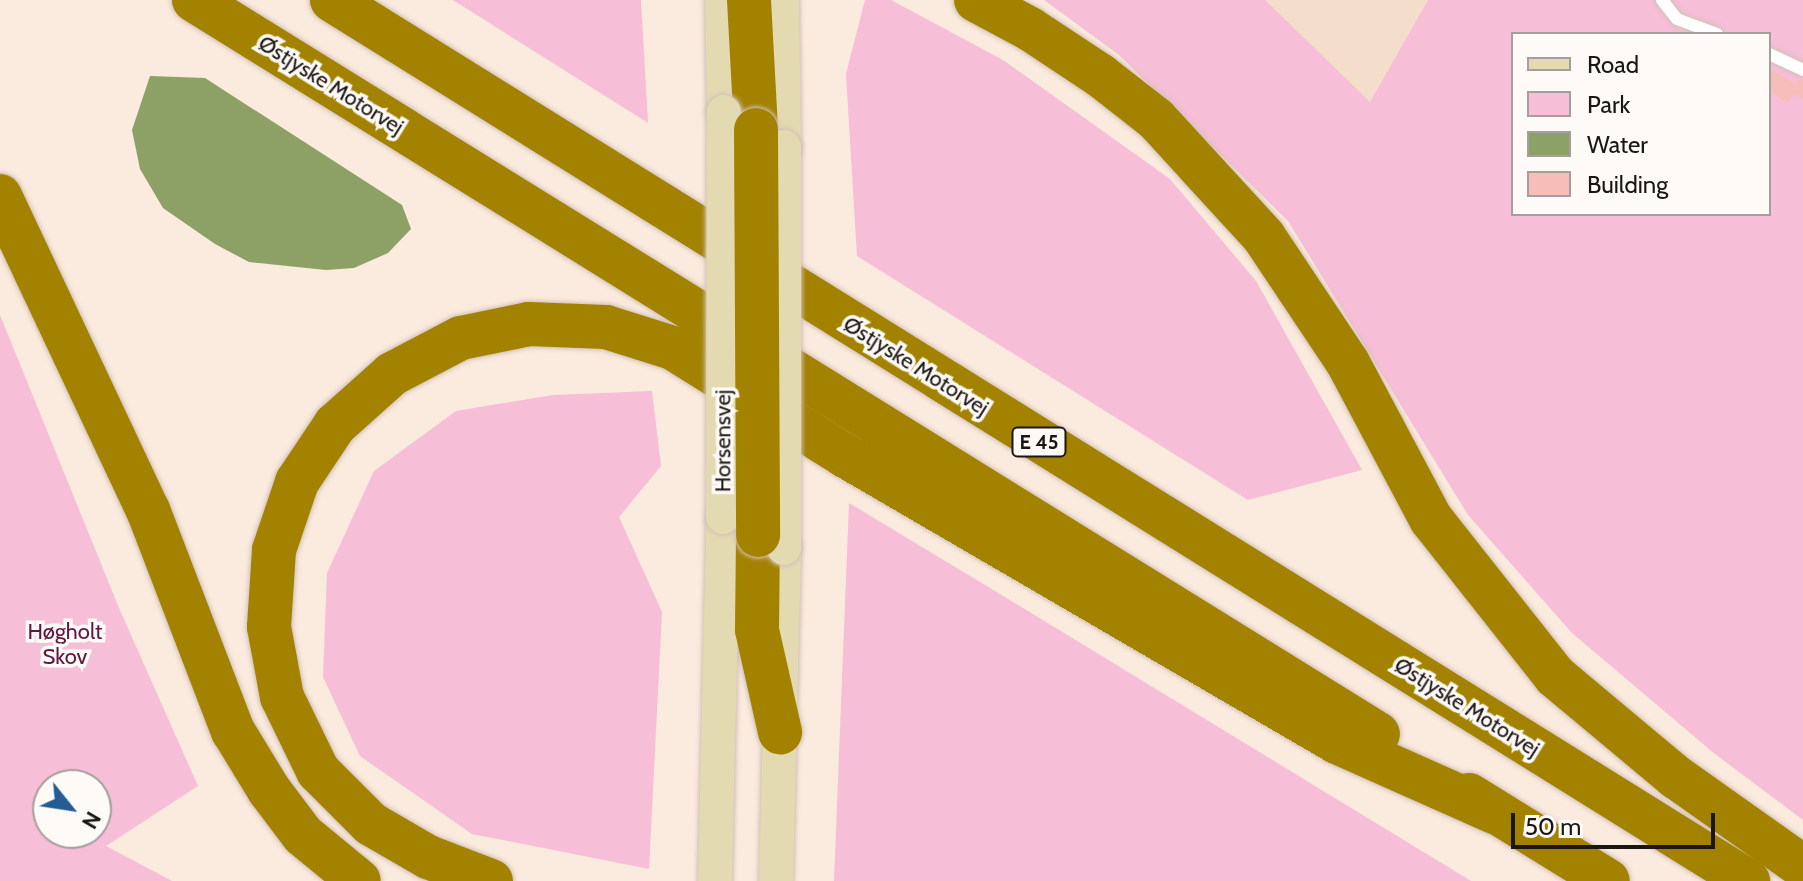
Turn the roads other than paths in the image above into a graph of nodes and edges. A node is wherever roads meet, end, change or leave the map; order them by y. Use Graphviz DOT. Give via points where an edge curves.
graph roads {
  1 [pos="194,0"];
  2 [pos="332,0"];
  3 [pos="722,0"];
  4 [pos="749,0"];
  5 [pos="782,0"];
  6 [pos="1662,0"];
  7 [pos="976,1"];
  8 [pos="1712,32"];
  9 [pos="1771,55"];
  10 [pos="1803,70"];
  11 [pos="754,130"];
  12 [pos="0,196"];
  13 [pos="755,533"];
  14 [pos="780,732"];
  15 [pos="1494,812"];
  16 [pos="1803,867"];
  17 [pos="359,881"];
  18 [pos="491,881"];
  19 [pos="715,881"];
  20 [pos="776,881"];
  21 [pos="1608,881"];
  22 [pos="1748,881"];
  1 -- 15 [label="highway, Østjyske Motorvej" via="1352,716"];
  2 -- 22 [label="highway, Østjyske Motorvej / E 45"];
  3 -- 11 [label="main road"];
  4 -- 11 [label="highway"];
  5 -- 11 [label="main road"];
  6 -- 8 [label="lane" via="1677,19"];
  7 -- 16 [label="highway" via="1066,52 1156,119 1264,237 1348,363 1431,519 1555,676 1676,777"];
  9 -- 10 [label="lane"];
  11 -- 13 [label="highway, bridge"];
  12 -- 17 [label="highway" via="148,510 233,731 303,835"];
  13 -- 14 [label="highway" via="757,630"];
  13 -- 19 [label="main road, Horsensvej"];
  14 -- 20 [label="main road"];
  15 -- 18 [label="highway" via="1337,742 844,455 673,348 606,327 529,324 461,338 392,374 335,425 297,482 274,550 269,627 282,697 318,771 371,824 428,857"];
  15 -- 21 [label="highway, Østjyske Motorvej"];
}
